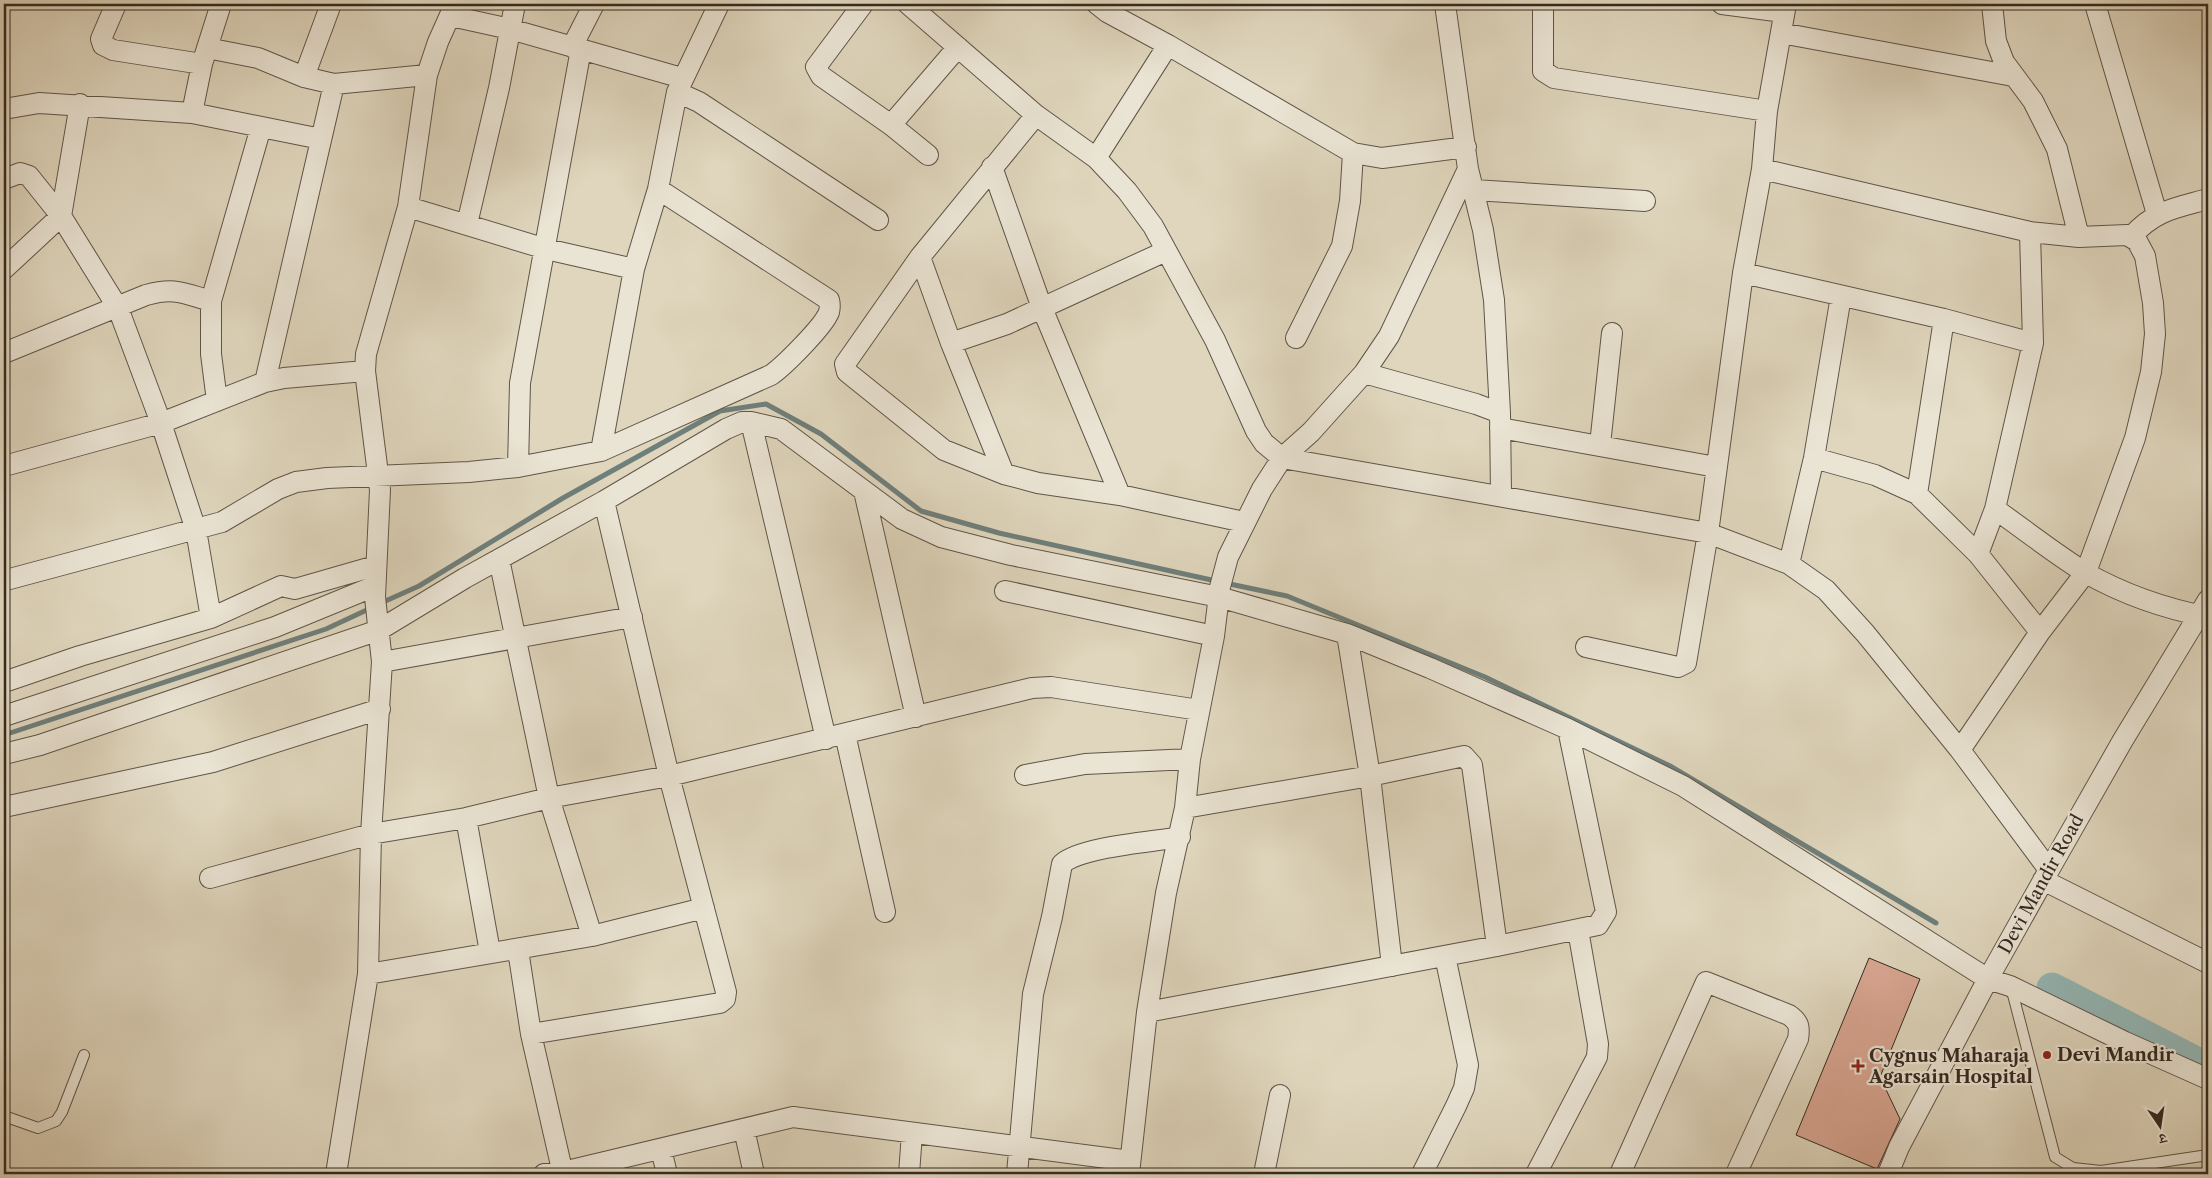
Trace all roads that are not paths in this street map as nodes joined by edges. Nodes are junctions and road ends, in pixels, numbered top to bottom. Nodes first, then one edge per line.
1 (116, 4) edge
2 (221, 4) edge
3 (331, 4) edge
4 (515, 4) edge
5 (594, 4) edge
6 (719, 4) edge
7 (863, 4) edge
8 (908, 4) edge
9 (1097, 4) edge
10 (1445, 4) edge
11 (1543, 4) edge
12 (1722, 4) edge
13 (1992, 4) edge
14 (2095, 4) edge
15 (1785, 8) edge
16 (453, 10) edge
17 (510, 29) junction
18 (1780, 33) junction
19 (1168, 45) junction
20 (958, 47) junction
21 (576, 48) junction
22 (204, 56) junction
23 (427, 75) junction
24 (2013, 76) junction
25 (304, 77) junction
26 (334, 84) junction
27 (680, 85) junction
28 (80, 104) junction
29 (4, 109) edge
30 (1767, 111) junction
31 (192, 113) junction
32 (1036, 115) junction
33 (891, 125) junction
34 (261, 126) junction
35 (321, 139) junction
36 (1466, 147) junction
37 (1353, 153) junction
38 (928, 155) dead end
39 (1096, 158) junction
40 (992, 167) junction
41 (1468, 169) junction
42 (1762, 169) junction
43 (4, 179) edge
44 (658, 189) junction
45 (1474, 190) junction
46 (2208, 199) edge
47 (1644, 200) dead end
48 (408, 206) junction
49 (2157, 214) junction
50 (61, 216) junction
51 (878, 220) dead end
52 (466, 224) junction
53 (2030, 232) junction
54 (2132, 236) junction
55 (2079, 237) junction
56 (546, 249) junction
57 (1166, 251) junction
58 (920, 257) junction
59 (4, 269) edge
60 (634, 269) junction
61 (1743, 274) junction
62 (1841, 296) junction
63 (211, 301) junction
64 (118, 308) junction
65 (1042, 308) junction
66 (1944, 318) junction
67 (1612, 333) dead end
68 (1296, 338) dead end
69 (2033, 342) junction
70 (951, 343) junction
71 (4, 353) edge
72 (365, 371) junction
73 (1364, 372) junction
74 (265, 382) junction
75 (217, 401) junction
76 (1500, 420) junction
77 (751, 422) junction
78 (161, 423) junction
79 (1600, 445) junction
80 (602, 451) junction
81 (1282, 458) junction
82 (1814, 458) junction
83 (4, 466) edge
84 (518, 467) junction
85 (1716, 467) junction
86 (1004, 474) junction
87 (378, 477) junction
88 (864, 491) junction
89 (1917, 494) junction
90 (1120, 496) junction
91 (1501, 496) junction
92 (604, 501) junction
93 (1995, 509) junction
94 (1244, 522) junction
95 (196, 530) junction
96 (1708, 533) junction
97 (1978, 554) junction
98 (499, 559) junction
99 (1789, 564) junction
100 (376, 566) junction
101 (2086, 572) junction
102 (5, 579) edge
103 (375, 591) junction
104 (1005, 591) dead end
105 (1220, 592) junction
106 (2205, 611) edge
107 (632, 617) junction
108 (211, 618) junction
109 (378, 623) junction
110 (2040, 632) junction
111 (1347, 634) junction
112 (1214, 636) junction
113 (516, 640) junction
114 (1586, 647) dead end
115 (382, 662) junction
116 (4, 682) edge
117 (380, 709) junction
118 (1199, 710) junction
119 (4, 716) edge
120 (916, 717) junction
121 (1568, 729) junction
122 (835, 737) junction
123 (1960, 750) junction
124 (4, 754) edge
125 (1190, 759) junction
126 (1025, 775) dead end
127 (669, 776) junction
128 (1370, 776) junction
129 (549, 798) junction
130 (4, 807) edge
131 (1185, 808) junction
132 (466, 818) junction
133 (371, 834) junction
134 (1180, 837) junction
135 (2046, 875) junction
136 (210, 878) dead end
137 (704, 908) junction
138 (885, 912) dead end
139 (1578, 930) junction
140 (592, 936) junction
141 (1497, 946) junction
142 (518, 950) junction
143 (490, 952) junction
144 (1445, 956) junction
145 (2207, 959) edge
146 (1392, 966) junction
147 (368, 974) junction
148 (1988, 979) junction
149 (2010, 986) junction
150 (1147, 1012) junction
151 (531, 1034) junction
152 (84, 1055) dead end
153 (2208, 1079) edge
154 (1280, 1095) dead end
155 (4, 1116) edge
156 (744, 1129) junction
157 (912, 1133) junction
158 (1020, 1147) junction
159 (661, 1149) junction
160 (2208, 1156) edge
161 (1130, 1168) edge
162 (557, 1173) edge
163 (336, 1174) edge
164 (667, 1174) edge
165 (754, 1174) edge
166 (909, 1174) edge
167 (1017, 1174) edge
168 (1264, 1174) edge
169 (1422, 1174) edge
170 (1536, 1174) edge
171 (1620, 1174) edge
172 (1736, 1174) edge
173 (1888, 1174) edge

1 - 22 street
2 - 22 street
3 - 25 street
4 - 17 street
5 - 21 street
6 - 27 street
7 - 33 street
8 - 20 street
9 - 19 street
10 - 36 street
11 - 30 street
12 - 15 street
13 - 24 street
14 - 49 street
15 - 18 street
16 - 17 street
16 - 23 street
17 - 21 street
17 - 52 street
18 - 24 street
18 - 30 street
19 - 37 street
19 - 39 street
20 - 32 street
20 - 33 street
21 - 27 street
21 - 56 street
22 - 25 street
22 - 31 street
23 - 26 street
23 - 48 street
24 - 55 street
25 - 26 street
26 - 35 street
27 - 44 street
27 - 51 street
28 - 29 street
28 - 31 street
28 - 50 street
30 - 42 street
31 - 34 street
32 - 39 street
32 - 40 street
33 - 38 street
34 - 35 street
34 - 63 street
35 - 74 street
36 - 37 street
36 - 41 street
37 - 68 street
39 - 57 street
40 - 58 street
40 - 65 street
41 - 45 street
41 - 73 street
42 - 53 street
42 - 61 street
43 - 50 street
44 - 60 street
44 - 80 street
45 - 47 street
45 - 76 street
46 - 49 street
48 - 52 street
48 - 72 street
49 - 54 street
50 - 59 street
50 - 64 street
52 - 56 street
53 - 55 street
53 - 69 street
54 - 55 street
54 - 101 street
56 - 60 street
56 - 84 street
57 - 65 street
57 - 81 street
58 - 70 street
58 - 86 street
60 - 80 street
61 - 62 street
61 - 85 street
62 - 66 street
62 - 82 street
63 - 64 street
63 - 75 street
64 - 71 street
64 - 78 street
65 - 70 street
65 - 90 street
66 - 69 street
66 - 89 street
67 - 79 street
69 - 93 street
70 - 86 street
72 - 74 street
72 - 87 street
73 - 76 street
73 - 81 street
74 - 75 street
75 - 78 street
76 - 79 street
76 - 91 street
77 - 88 street
77 - 92 street
77 - 122 street
78 - 83 street
78 - 95 street
79 - 85 street
80 - 84 street
81 - 91 street
81 - 94 street
82 - 89 street
82 - 99 street
84 - 87 street
85 - 96 street
86 - 90 street
87 - 95 street
87 - 100 street
88 - 105 street
88 - 120 street
89 - 97 street
90 - 94 street
91 - 96 street
92 - 98 street
92 - 107 street
93 - 97 street
93 - 101 street
94 - 105 street
95 - 102 street
95 - 108 street
96 - 99 street
96 - 114 street
97 - 110 street
98 - 109 street
98 - 113 street
99 - 123 street
100 - 103 street
100 - 108 street
101 - 106 street
101 - 110 street
103 - 109 street
103 - 119 street
104 - 112 street
105 - 111 street
105 - 112 street
106 - 135 street, Devi Mandir Road
107 - 113 street
107 - 127 street
108 - 116 street
109 - 115 street
109 - 124 street
110 - 123 street
111 - 121 street
111 - 128 street
112 - 118 street
113 - 115 street
113 - 129 street
115 - 117 street
117 - 130 street
117 - 133 street
118 - 120 street
118 - 125 street
120 - 122 street
121 - 139 street
121 - 148 street
122 - 127 street
122 - 138 street
123 - 135 street
125 - 126 street
125 - 131 street
127 - 129 street
127 - 137 street
128 - 131 street
128 - 141 street
128 - 146 street
129 - 132 street
129 - 140 street
131 - 134 street
132 - 133 street
132 - 143 street
133 - 136 street
133 - 147 street
134 - 150 street
134 - 158 street
135 - 145 street
135 - 148 street, Devi Mandir Road
137 - 140 street
137 - 151 street
139 - 141 street
139 - 170 street
140 - 142 street
141 - 144 street
142 - 143 street
142 - 151 street
143 - 147 street
144 - 146 street
144 - 169 street
146 - 150 street
147 - 163 street
148 - 149 street
148 - 173 street, Devi Mandir Road
149 - 153 street
149 - 160 lane
150 - 161 street
151 - 162 street
152 - 155 lane
154 - 168 street
156 - 157 street
156 - 159 street
156 - 165 street
157 - 158 street
157 - 166 street
158 - 161 street
158 - 167 street
159 - 162 street
159 - 164 street
171 - 172 street

